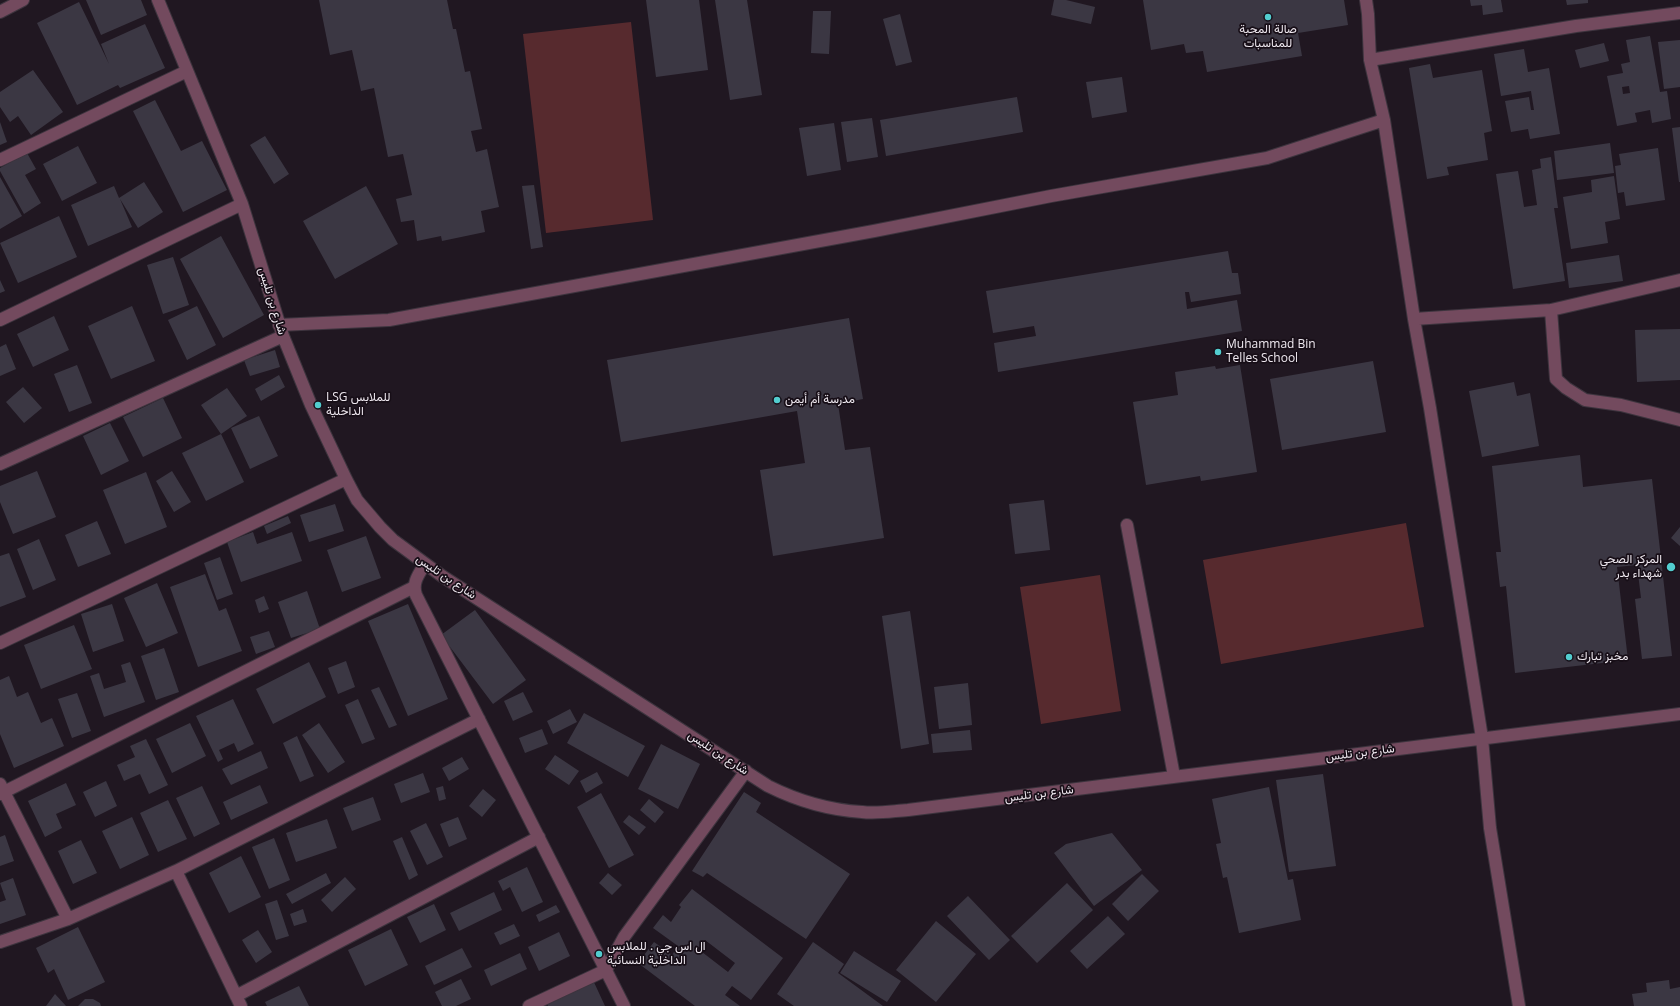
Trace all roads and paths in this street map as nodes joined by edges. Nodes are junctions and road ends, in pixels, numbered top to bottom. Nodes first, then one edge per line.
1 (24, 0) edge
2 (158, 0) edge
3 (1366, 0) edge
4 (0, 12) edge
5 (1680, 13) edge
6 (1370, 60) junction
7 (187, 71) junction
8 (1384, 120) junction
9 (0, 160) edge
10 (242, 204) junction
11 (1680, 280) edge
12 (1552, 310) junction
13 (0, 320) edge
14 (1414, 320) junction
15 (281, 330) junction
16 (1680, 420) edge
17 (0, 464) edge
18 (346, 479) junction
19 (1127, 525) dead end
20 (425, 564) junction
21 (414, 587) junction
22 (0, 643) edge
23 (1680, 714) edge
24 (479, 719) junction
25 (1482, 738) junction
26 (746, 771) junction
27 (1174, 776) junction
28 (1, 790) edge
29 (539, 838) junction
30 (176, 871) junction
31 (68, 919) junction
32 (0, 942) edge
33 (606, 970) junction
34 (239, 1001) edge
35 (529, 1006) edge
36 (624, 1006) edge
37 (1519, 1006) edge

1 - 4 street
2 - 7 street, شارع بن تليس
3 - 6 street
5 - 6 street
6 - 8 street
7 - 9 street
7 - 10 street, شارع بن تليس
8 - 14 street
8 - 15 street
10 - 13 street
10 - 15 street, شارع بن تليس
11 - 12 street
12 - 14 street
12 - 16 street
14 - 25 street
15 - 17 street
15 - 18 street, شارع بن تليس
18 - 20 street, شارع بن تليس
18 - 22 street
19 - 27 street
20 - 21 street
20 - 26 street, شارع بن تليس
21 - 24 street
21 - 28 street
23 - 25 street, شارع بن تليس
24 - 29 street
24 - 30 street
25 - 27 street, شارع بن تليس
25 - 37 street
26 - 27 street, شارع بن تليس
26 - 33 street
28 - 31 street
29 - 33 street
29 - 34 street
30 - 31 street
30 - 34 street
31 - 32 street
33 - 35 street
33 - 36 street

